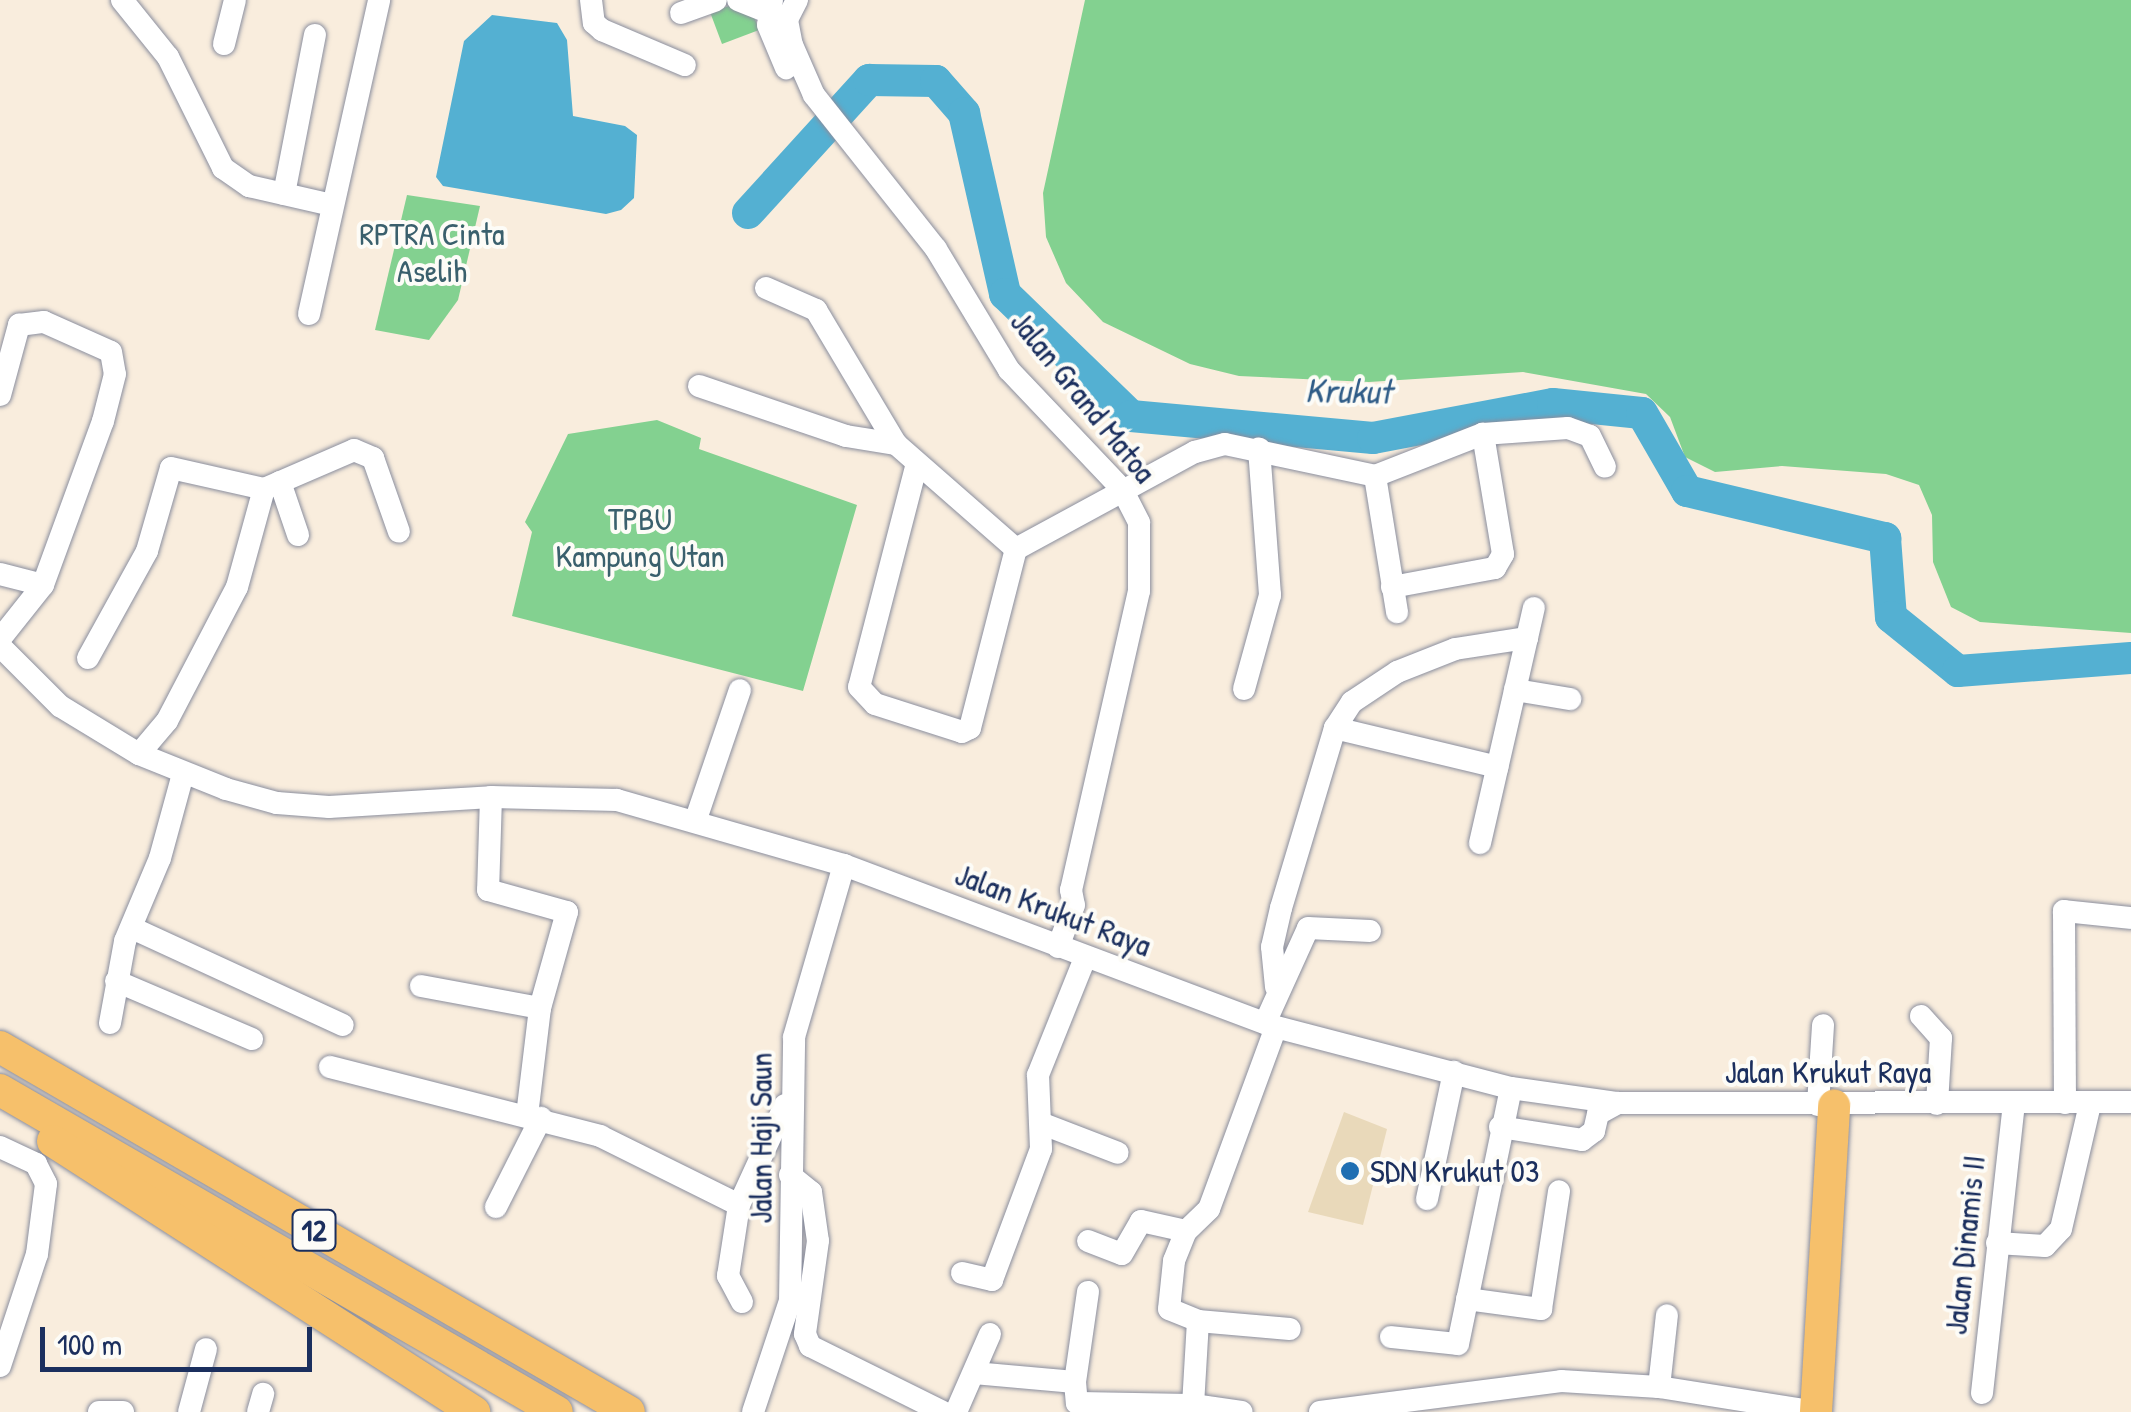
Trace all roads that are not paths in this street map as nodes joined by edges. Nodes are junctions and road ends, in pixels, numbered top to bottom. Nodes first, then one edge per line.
1 (122, 0) edge
2 (235, 0) edge
3 (379, 0) edge
4 (591, 0) edge
5 (716, 0) edge
6 (738, 0) edge
7 (797, 0) edge
8 (771, 6) edge
9 (682, 13) dead end
10 (315, 35) dead end
11 (224, 44) dead end
12 (686, 65) dead end
13 (814, 96) junction
14 (284, 194) junction
15 (332, 205) junction
16 (766, 288) dead end
17 (310, 314) dead end
18 (699, 386) dead end
19 (0, 395) edge
20 (1483, 434) junction
21 (896, 444) junction
22 (1259, 448) junction
23 (916, 467) junction
24 (1605, 467) dead end
25 (1376, 476) junction
26 (272, 485) junction
27 (1122, 489) junction
28 (399, 532) dead end
29 (298, 535) dead end
30 (1016, 550) junction
31 (0, 574) edge
32 (42, 585) junction
33 (1392, 587) junction
34 (1534, 608) dead end
35 (1397, 612) dead end
36 (1527, 638) junction
37 (0, 642) edge
38 (88, 658) dead end
39 (1244, 688) dead end
40 (740, 690) dead end
41 (1515, 690) junction
42 (1570, 699) dead end
43 (1336, 728) junction
44 (139, 754) junction
45 (1497, 768) junction
46 (183, 774) junction
47 (491, 797) junction
48 (696, 819) junction
49 (1480, 843) dead end
50 (844, 866) junction
51 (2131, 918) edge
52 (132, 928) junction
53 (1370, 931) dead end
54 (1051, 944) junction
55 (1085, 958) junction
56 (116, 981) junction
57 (422, 986) dead end
58 (1276, 988) junction
59 (540, 1008) junction
60 (1921, 1016) dead end
61 (110, 1022) dead end
62 (344, 1024) dead end
63 (1270, 1025) junction
64 (1823, 1026) dead end
65 (252, 1039) dead end
66 (0, 1047) edge
67 (330, 1067) dead end
68 (1454, 1072) junction
69 (1511, 1088) junction
70 (0, 1090) edge
71 (2065, 1095) junction
72 (789, 1098) junction
73 (0, 1099) edge
74 (1832, 1102) junction
75 (2131, 1102) edge
76 (1618, 1103) junction
77 (1937, 1104) junction
78 (2014, 1104) junction
79 (2090, 1104) junction
80 (534, 1117) junction
81 (1043, 1124) junction
82 (1500, 1127) junction
83 (0, 1146) edge
84 (1118, 1152) dead end
85 (790, 1175) junction
86 (1559, 1191) dead end
87 (1427, 1199) dead end
88 (740, 1205) junction
89 (496, 1207) dead end
90 (1186, 1231) junction
91 (1088, 1241) dead end
92 (1997, 1243) junction
93 (962, 1273) dead end
94 (1088, 1292) dead end
95 (1467, 1299) junction
96 (742, 1302) dead end
97 (1667, 1315) dead end
98 (1198, 1320) junction
99 (6, 1324) edge
100 (1290, 1329) dead end
101 (990, 1334) dead end
102 (1391, 1337) dead end
103 (206, 1349) dead end
104 (0, 1366) edge
105 (974, 1373) junction
106 (1075, 1382) junction
107 (1659, 1387) junction
108 (1982, 1392) dead end
109 (1194, 1405) junction
110 (1807, 1411) edge
111 (99, 1412) edge
112 (123, 1412) edge
113 (188, 1412) edge
114 (474, 1412) edge
115 (557, 1412) edge
116 (629, 1412) edge
117 (754, 1412) edge
118 (943, 1412) edge
119 (956, 1412) edge
120 (1242, 1412) edge
121 (1320, 1412) edge
122 (1837, 1412) edge

1 - 14 street
2 - 11 street
3 - 15 street
4 - 12 street
5 - 9 street
6 - 8 street
7 - 13 street, Jalan Grand Matoa
8 - 13 street
10 - 14 street
13 - 27 street, Jalan Grand Matoa
14 - 15 street
15 - 17 street
16 - 21 street
18 - 21 street
19 - 32 street
20 - 24 street
20 - 25 street
20 - 33 street
21 - 23 street
22 - 25 street
22 - 27 street
22 - 39 street
23 - 30 street
23 - 30 street
25 - 33 street
26 - 28 street
26 - 29 street
26 - 38 street
26 - 44 street
27 - 30 street
27 - 54 street, Jalan Grand Matoa
31 - 32 street
32 - 37 street
33 - 35 street
34 - 36 street
36 - 41 street
36 - 43 street
37 - 44 street, Jalan Krukut Raya
40 - 48 street
41 - 42 street
41 - 45 street
43 - 45 street
43 - 58 street
44 - 46 street, Jalan Krukut Raya
45 - 49 street
46 - 47 street, Jalan Krukut Raya
46 - 52 street
47 - 48 street, Jalan Krukut Raya
47 - 59 street
48 - 50 street, Jalan Krukut Raya
50 - 54 street, Jalan Krukut Raya
50 - 72 street, Jalan Haji Saun
51 - 71 street
52 - 56 street
52 - 62 street
53 - 58 street
54 - 55 street, Jalan Krukut Raya
55 - 63 street, Jalan Krukut Raya
55 - 81 street
56 - 61 street
56 - 65 street
57 - 59 street
58 - 63 street
59 - 80 street
60 - 77 street
63 - 68 street, Jalan Krukut Raya
63 - 90 street
64 - 74 street
66 - 116 highway, 12
67 - 80 street
68 - 69 street, Jalan Krukut Raya
68 - 87 street
69 - 76 street, Jalan Krukut Raya
69 - 82 street
70 - 115 highway, 12
71 - 78 street, Jalan Krukut Raya
71 - 79 street, Jalan Krukut Raya
72 - 85 street, Jalan Haji Saun
72 - 88 street
73 - 114 highway
74 - 76 street, Jalan Krukut Raya
74 - 77 street, Jalan Krukut Raya
74 - 110 highway
74 - 122 highway
75 - 79 street, Jalan Krukut Raya
76 - 82 street
77 - 78 street, Jalan Krukut Raya
78 - 92 street, Jalan Dinamis II
79 - 92 street
80 - 88 street
80 - 89 street
81 - 84 street
81 - 93 street
82 - 95 street
83 - 99 street
85 - 117 street, Jalan Haji Saun
85 - 118 street
86 - 95 street
88 - 96 street
90 - 91 street
90 - 98 street
92 - 108 street, Jalan Dinamis II
94 - 106 street
95 - 102 street
97 - 107 street
98 - 100 street
98 - 109 street
99 - 104 street
101 - 105 street
103 - 113 street
105 - 106 street
105 - 119 street
106 - 109 street
107 - 110 street
107 - 121 street
109 - 120 street
111 - 112 street

